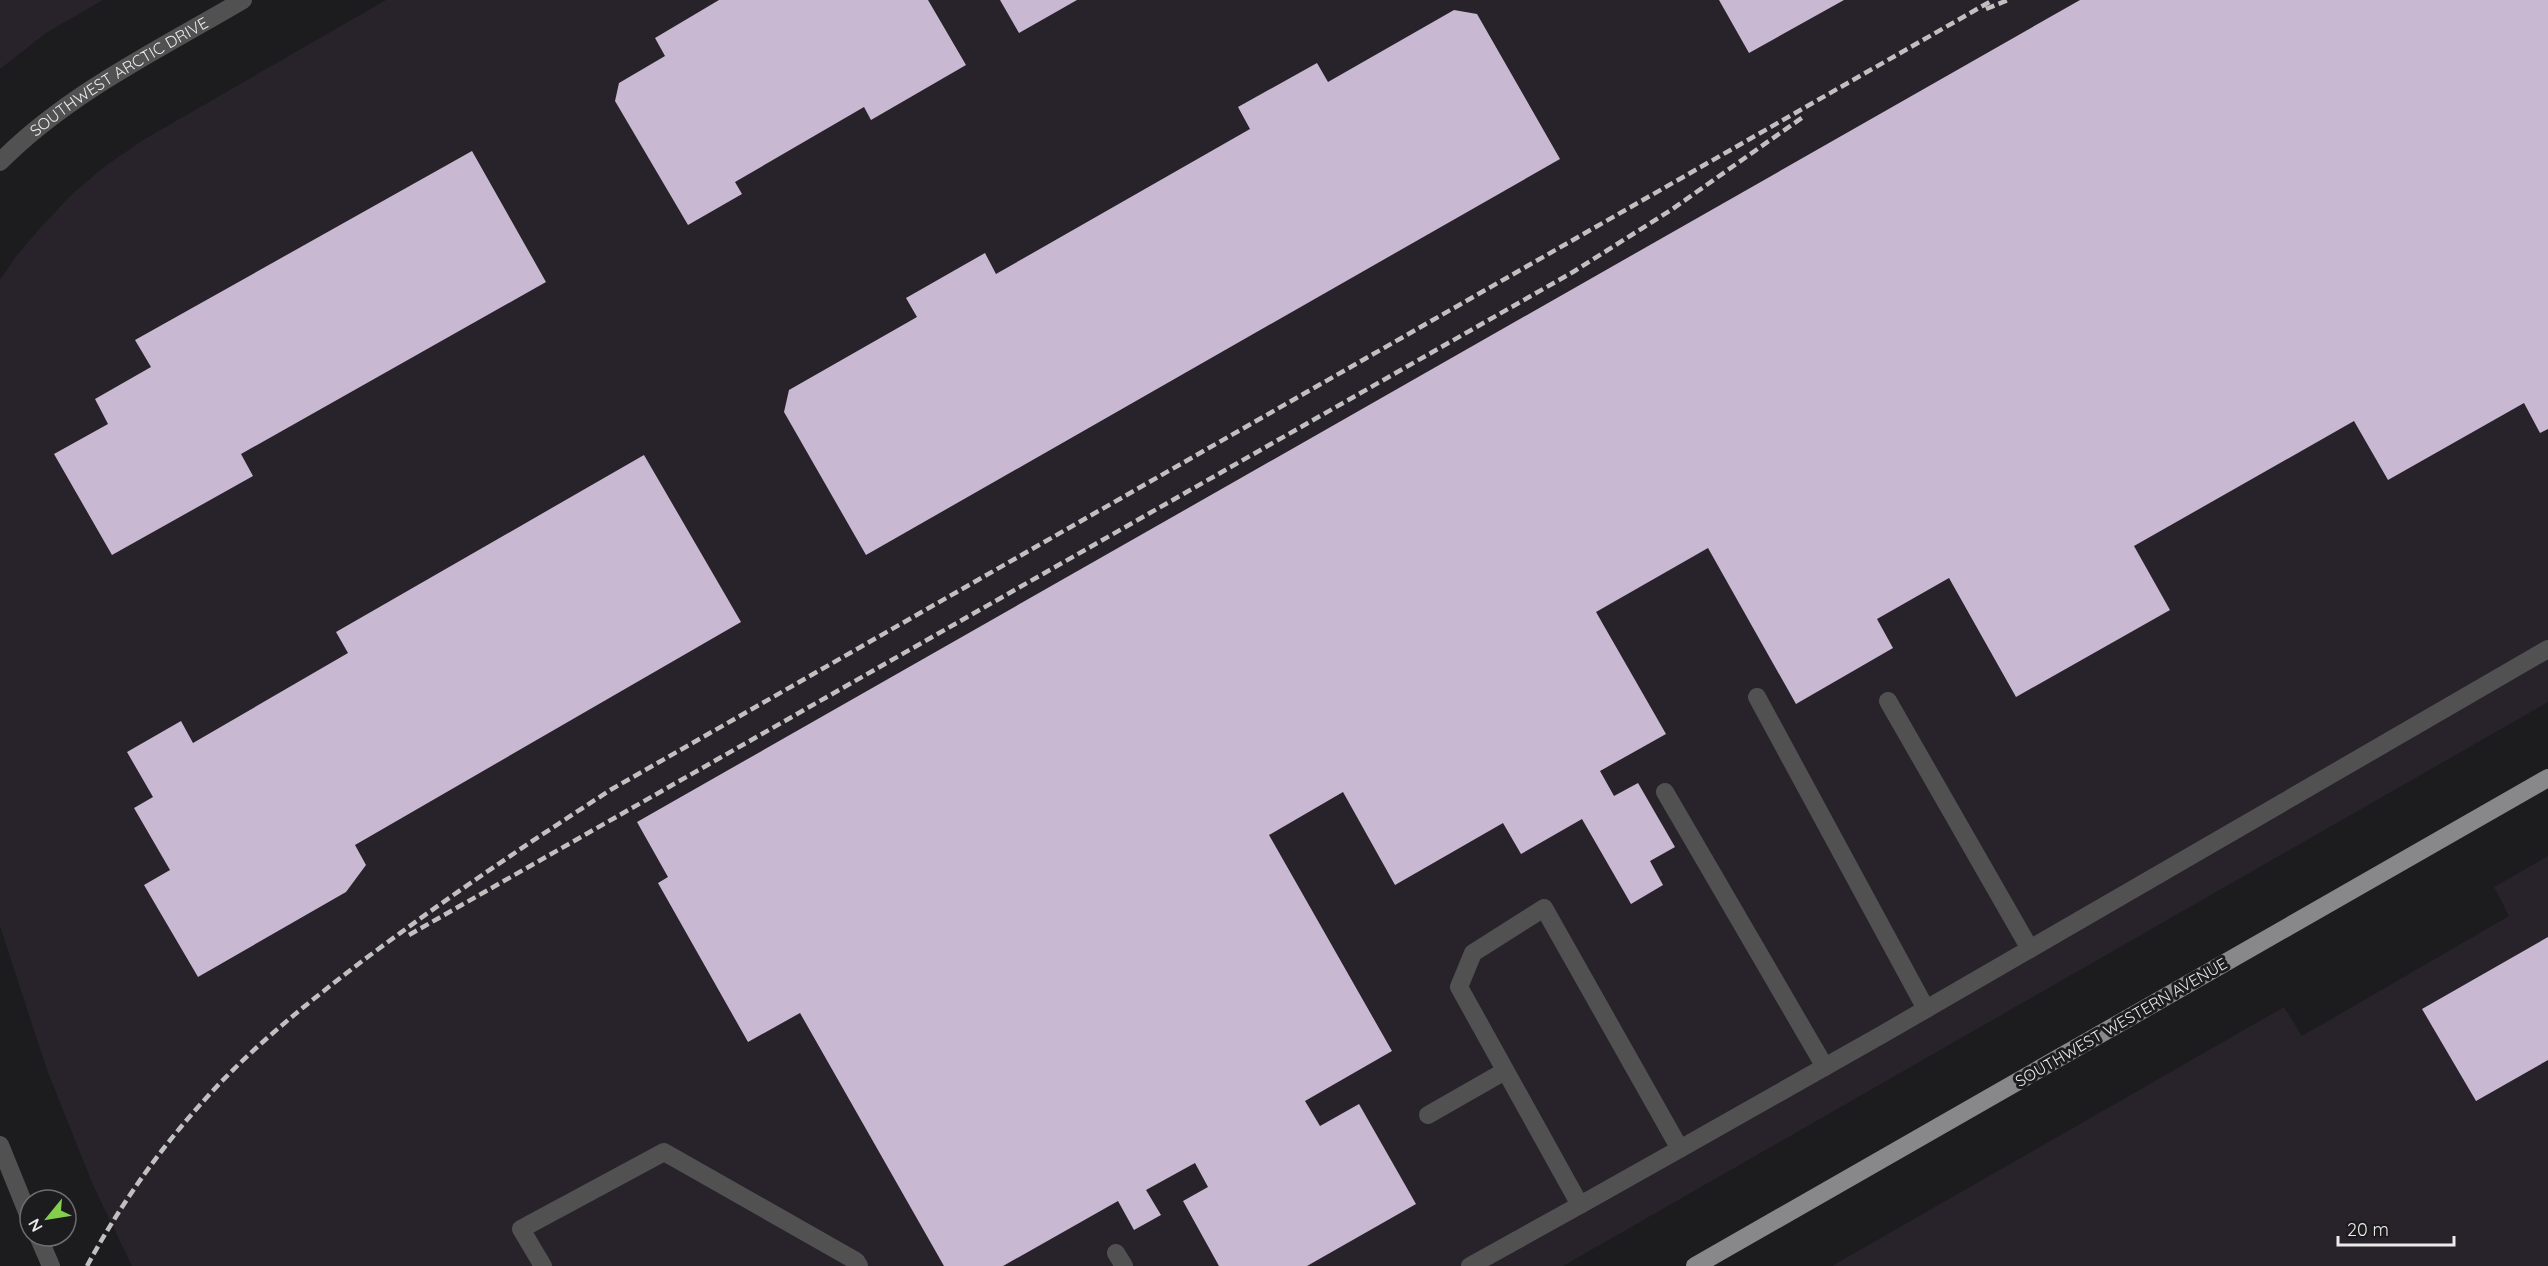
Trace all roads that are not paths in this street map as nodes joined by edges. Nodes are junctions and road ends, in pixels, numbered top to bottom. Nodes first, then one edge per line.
1 (243, 0) edge
2 (0, 162) edge
3 (2548, 649) edge
4 (1757, 697) dead end
5 (1888, 701) dead end
6 (2548, 778) edge
7 (1665, 792) dead end
8 (2030, 949) junction
9 (1926, 1009) junction
10 (1825, 1067) junction
11 (1505, 1071) junction
12 (1428, 1115) dead end
13 (0, 1145) edge
14 (1680, 1149) junction
15 (18, 1189) edge
16 (1580, 1205) junction
17 (43, 1248) edge
18 (51, 1266) edge
19 (543, 1266) edge
20 (859, 1266) edge
21 (1470, 1266) edge
22 (1695, 1266) edge

1 - 2 street, SOUTHWEST ARCTIC DRIVE
3 - 8 street
4 - 9 street
5 - 8 street
6 - 22 main road, SOUTHWEST WESTERN AVENUE
7 - 10 street
8 - 9 street
9 - 10 street
10 - 14 street
11 - 12 street
11 - 14 street
11 - 16 street
13 - 15 street
14 - 16 street
16 - 21 street
17 - 18 street
19 - 20 street

